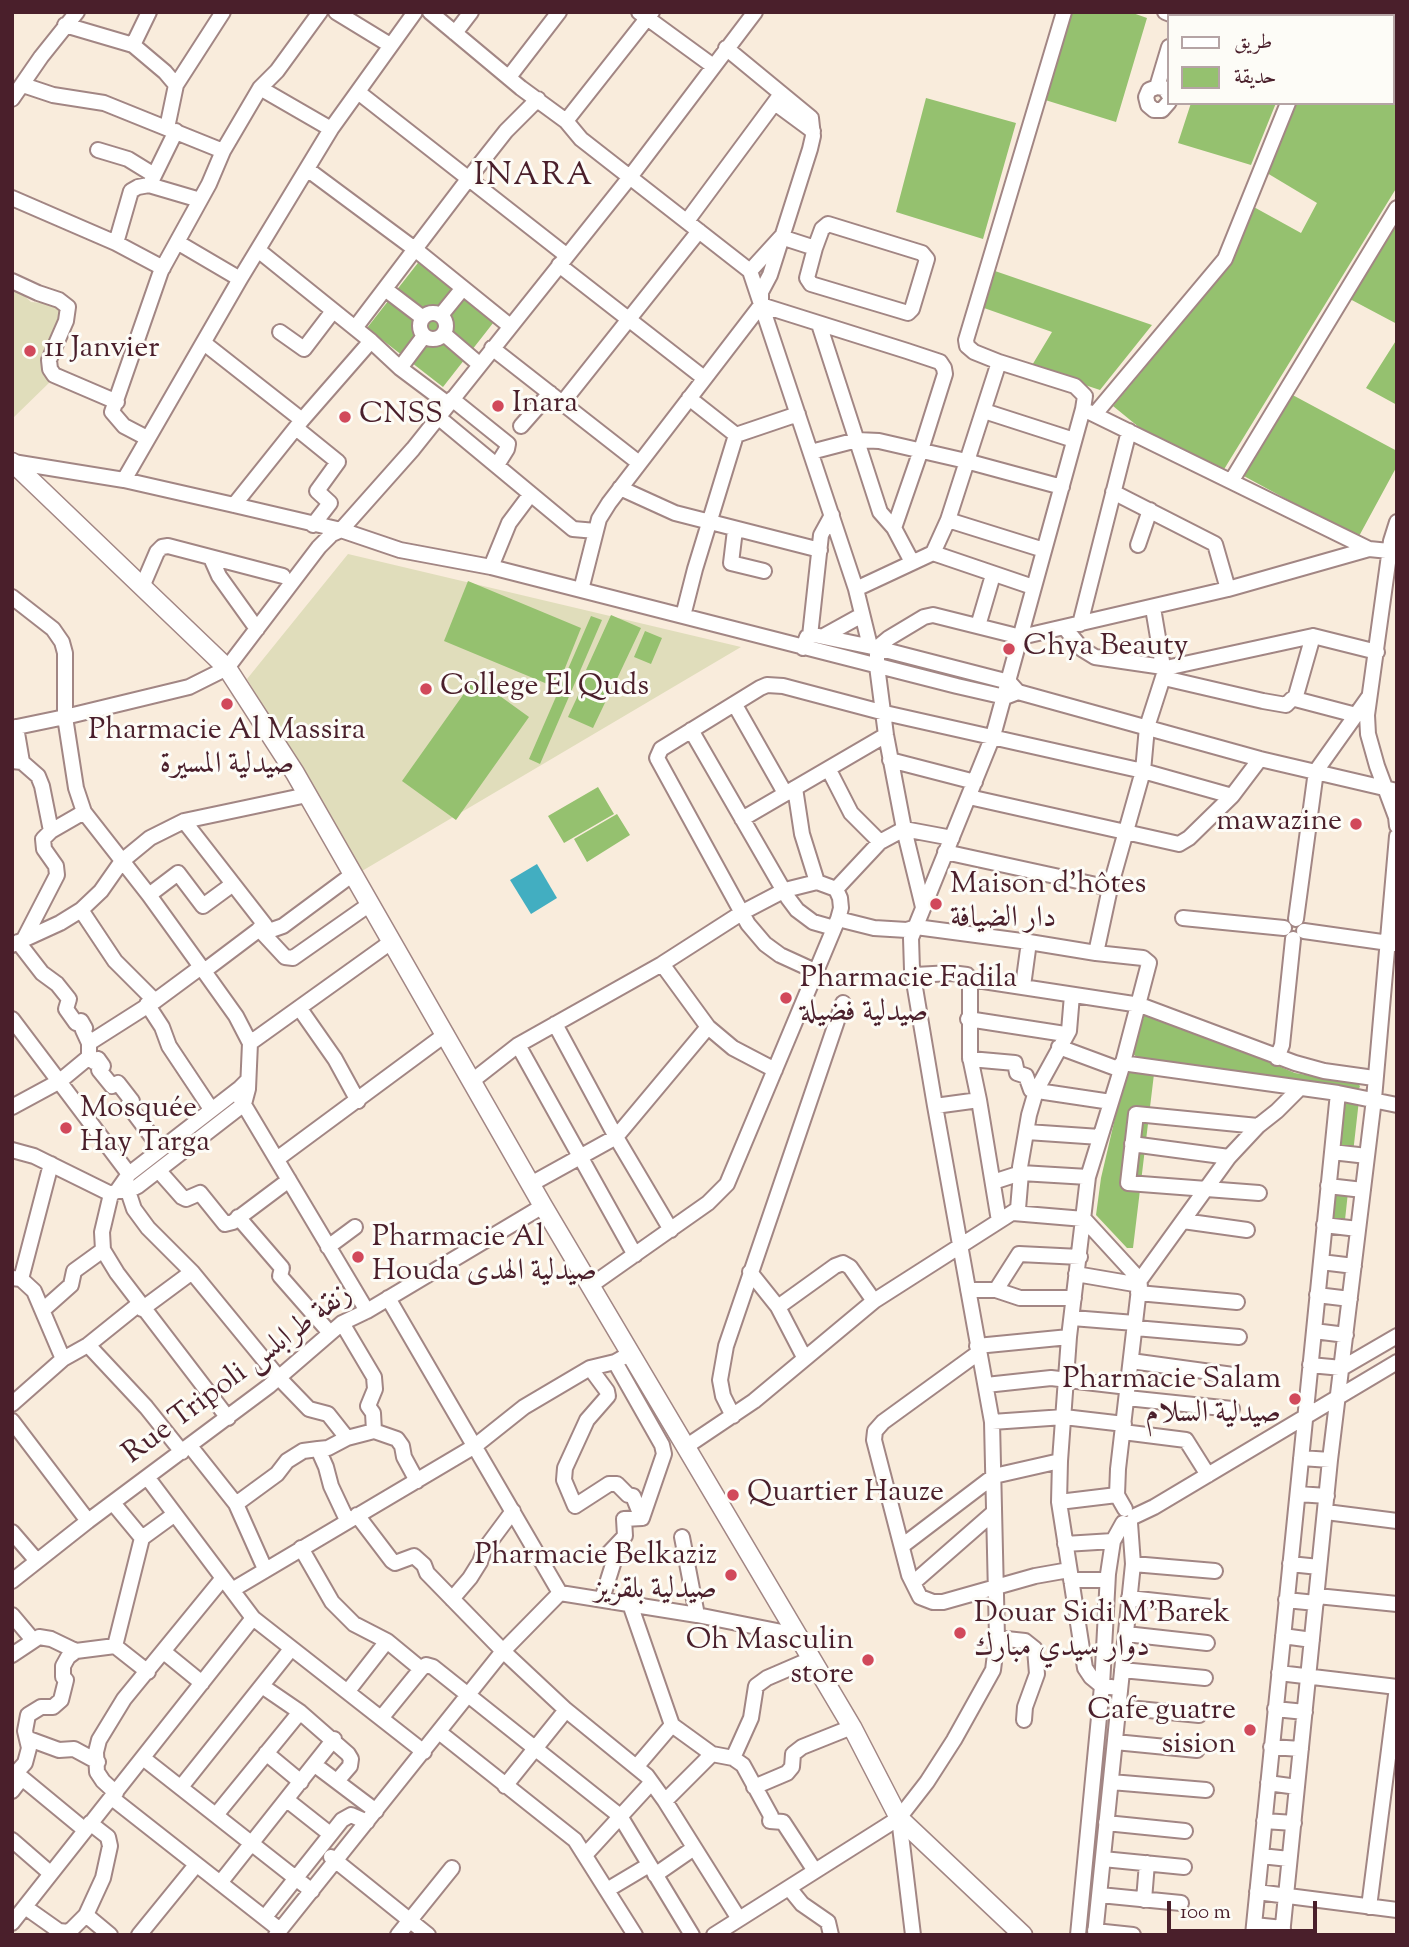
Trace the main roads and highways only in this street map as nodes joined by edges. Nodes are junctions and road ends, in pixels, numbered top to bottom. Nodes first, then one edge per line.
1 (12, 462) edge
2 (1023, 1935) edge

1 - 2 main road

